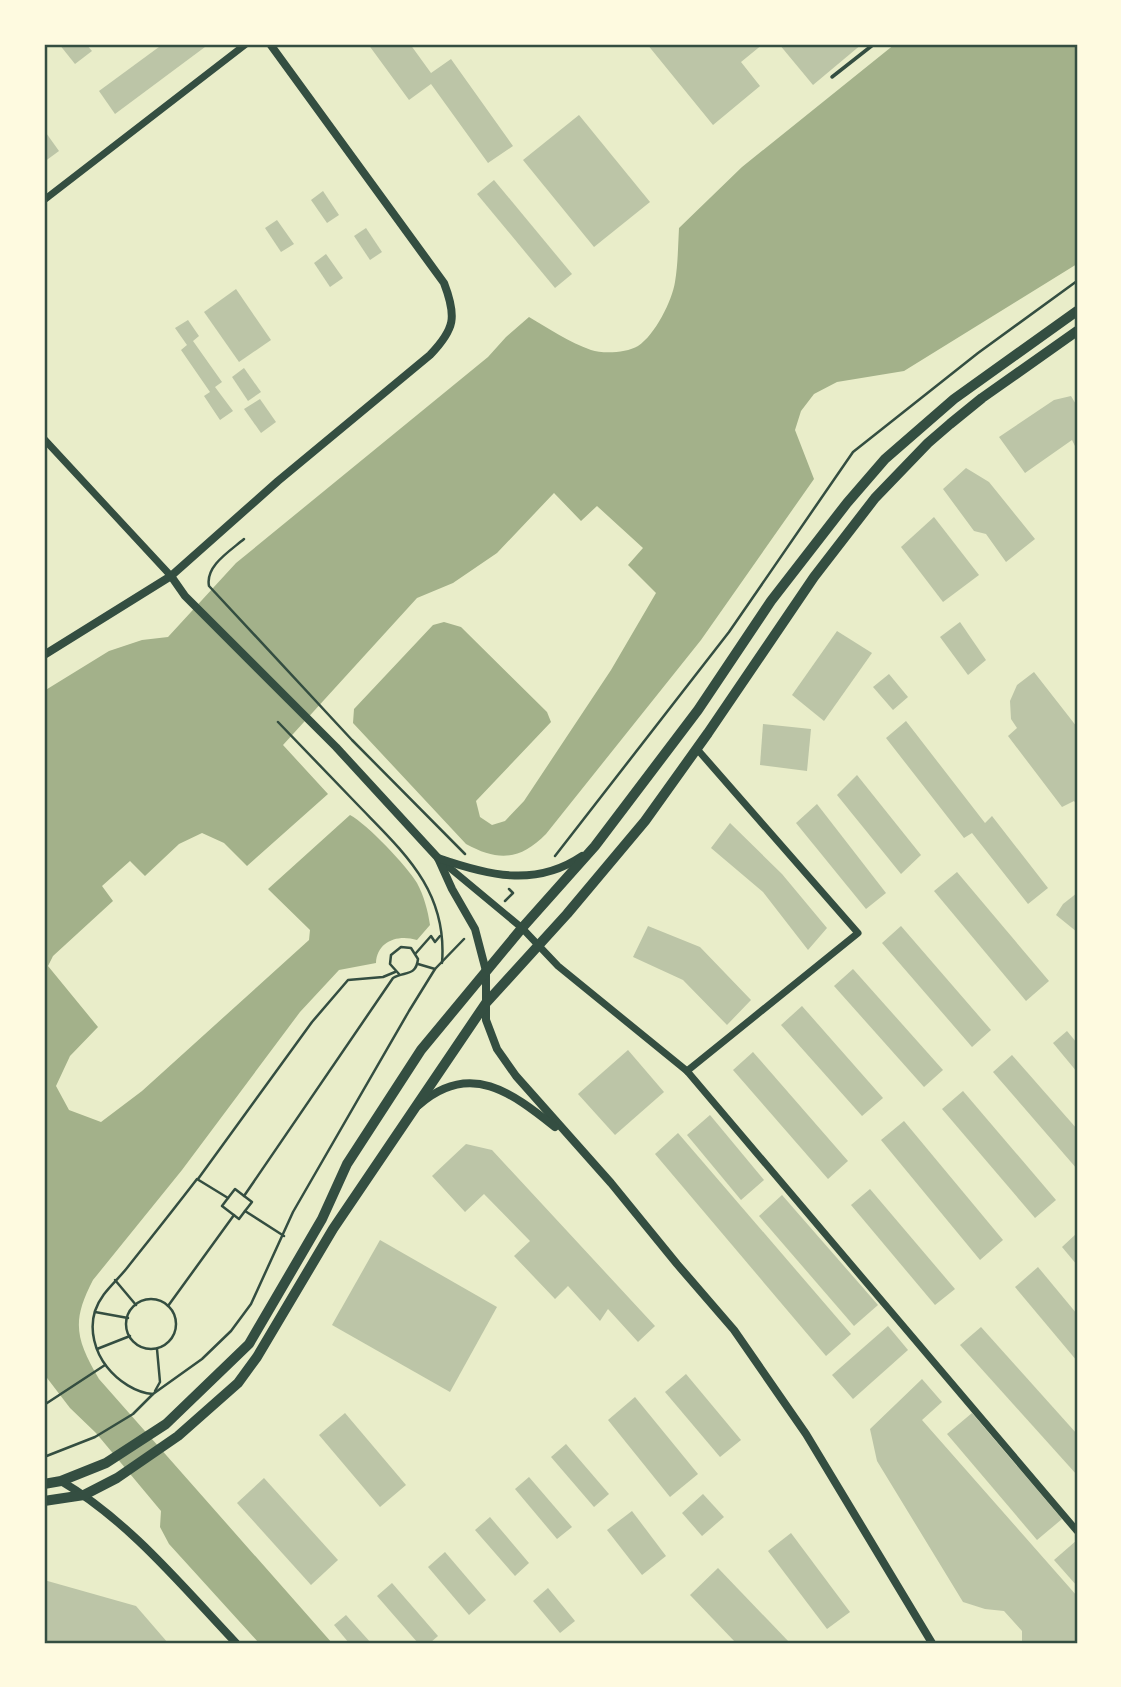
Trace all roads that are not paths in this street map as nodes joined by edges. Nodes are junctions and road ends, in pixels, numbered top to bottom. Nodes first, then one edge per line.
1 (246, 44) edge
2 (270, 44) edge
3 (874, 44) edge
4 (832, 77) dead end
5 (44, 200) edge
6 (1077, 311) edge
7 (1077, 331) edge
8 (44, 439) edge
9 (171, 576) junction
10 (44, 655) edge
11 (697, 749) junction
12 (595, 846) junction
13 (438, 858) junction
14 (522, 928) junction
15 (538, 947) junction
16 (486, 971) junction
17 (486, 1003) junction
18 (687, 1071) junction
19 (399, 1129) junction
20 (573, 1141) junction
21 (61, 1481) junction
22 (44, 1484) edge
23 (84, 1495) junction
24 (44, 1501) edge
25 (1077, 1531) edge
26 (236, 1643) edge
27 (932, 1643) edge

1 - 5 street
2 - 9 street
3 - 4 lane
6 - 12 main road
7 - 11 main road
8 - 9 street
9 - 10 street
9 - 13 street
11 - 15 main road
11 - 18 street
12 - 13 street
12 - 14 main road
13 - 14 street
13 - 16 street
14 - 15 street
14 - 16 main road
15 - 17 main road
15 - 18 street
16 - 17 street
16 - 21 main road
17 - 19 main road
17 - 20 street
18 - 25 street
19 - 20 street
19 - 23 main road
20 - 27 street
21 - 22 main road
21 - 23 street
23 - 24 main road
23 - 26 street

